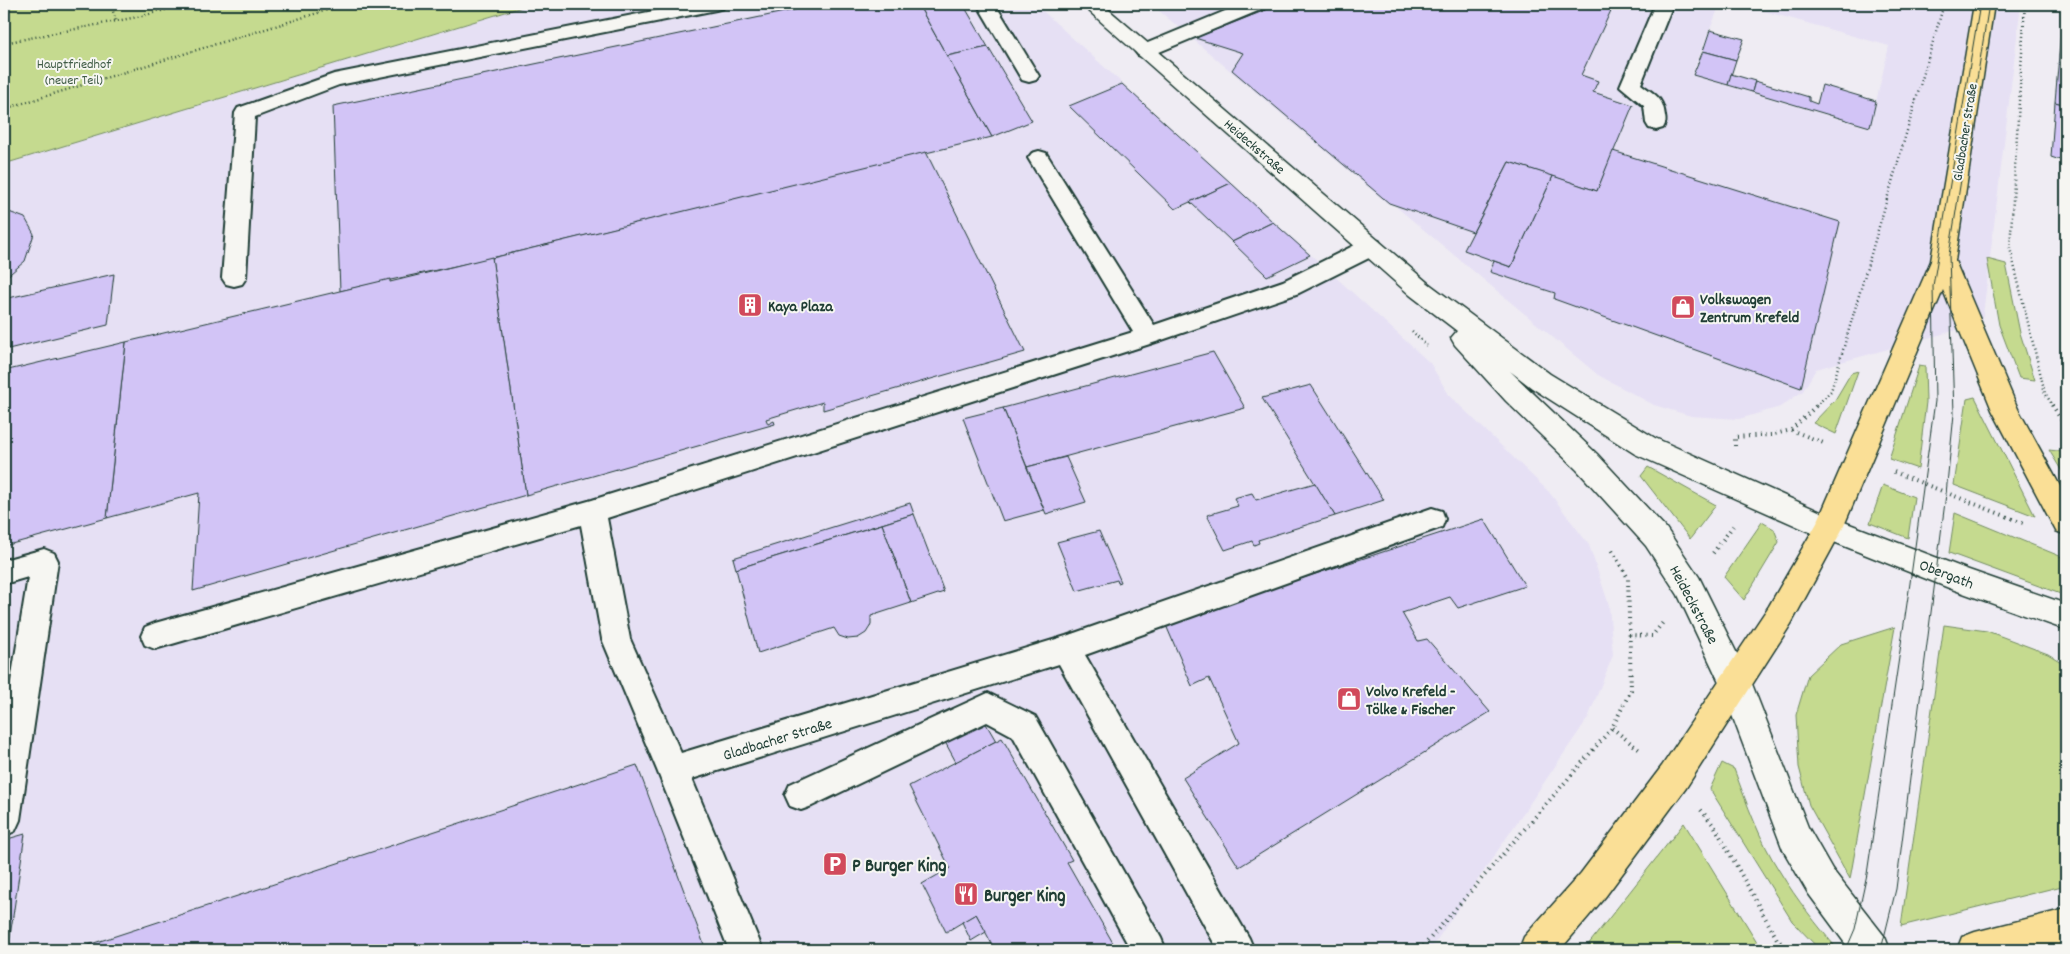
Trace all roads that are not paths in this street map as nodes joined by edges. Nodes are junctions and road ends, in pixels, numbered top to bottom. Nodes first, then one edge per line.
1 (716, 4) edge
2 (986, 4) edge
3 (1091, 4) edge
4 (1258, 4) edge
5 (1664, 4) edge
6 (1984, 4) edge
7 (1145, 51) junction
8 (1029, 76) dead end
9 (1656, 123) dead end
10 (1039, 158) dead end
11 (1371, 247) junction
12 (1943, 260) junction
13 (234, 278) dead end
14 (1419, 289) junction
15 (1148, 336) junction
16 (592, 511) junction
17 (1432, 519) dead end
18 (2066, 523) edge
19 (1829, 528) junction
20 (4, 572) edge
21 (2066, 617) edge
22 (155, 636) dead end
23 (1066, 648) junction
24 (1736, 684) junction
25 (673, 770) junction
26 (801, 795) dead end
27 (4, 820) edge
28 (2066, 926) edge
29 (746, 950) edge
30 (1149, 950) edge
31 (1237, 950) edge
32 (1538, 950) edge
33 (1872, 950) edge
34 (1975, 950) edge

1 - 13 lane
2 - 8 lane
3 - 7 street, Heideckstraße
4 - 7 lane
5 - 9 lane
6 - 12 main road, Gladbacher Straße
7 - 11 street, Heideckstraße
10 - 15 lane
11 - 14 street, Heideckstraße
11 - 15 lane
12 - 18 main road
12 - 19 main road, Gladbacher Straße
14 - 19 street, Heideckstraße
14 - 24 street, Heideckstraße
15 - 16 lane
16 - 22 lane
16 - 25 lane
17 - 23 lane, Gladbacher Straße
19 - 21 street, Obergath
19 - 24 main road, Gladbacher Straße
20 - 27 lane
23 - 25 lane, Gladbacher Straße
23 - 31 lane
24 - 32 main road, Gladbacher Straße
24 - 33 street, Heideckstraße
25 - 29 lane
26 - 30 lane
28 - 34 main road

